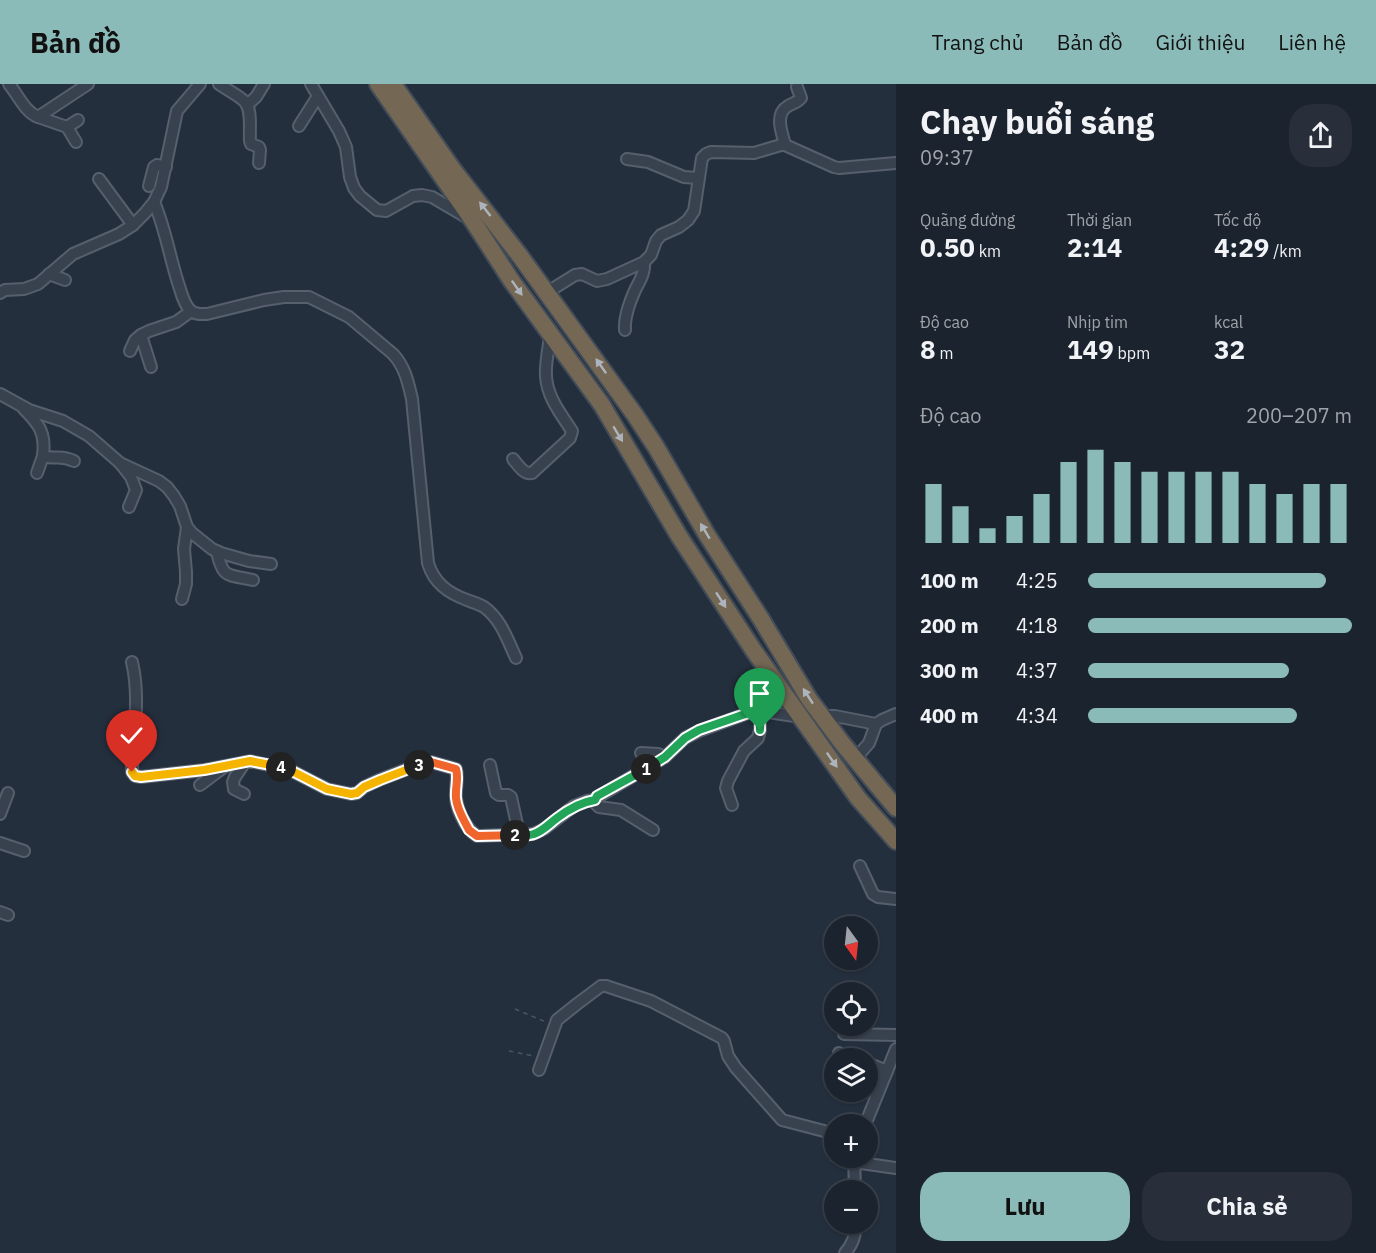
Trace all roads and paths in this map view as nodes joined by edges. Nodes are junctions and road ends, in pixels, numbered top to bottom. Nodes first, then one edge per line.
1 (9, 84) edge
2 (88, 84) edge
3 (200, 84) edge
4 (219, 84) edge
5 (264, 84) edge
6 (311, 84) edge
7 (378, 84) edge
8 (393, 84) edge
9 (797, 87) dead end
10 (318, 96) junction
11 (247, 105) junction
12 (38, 117) junction
13 (78, 120) dead end
14 (299, 126) dead end
15 (67, 127) junction
16 (76, 142) dead end
17 (785, 145) junction
18 (627, 159) dead end
19 (259, 163) dead end
20 (896, 163) edge
21 (166, 167) junction
22 (698, 178) junction
23 (99, 179) dead end
24 (149, 186) dead end
25 (154, 202) junction
26 (473, 221) junction
27 (133, 225) junction
28 (644, 262) junction
29 (49, 274) junction
30 (65, 280) dead end
31 (0, 293) edge
32 (546, 293) junction
33 (190, 312) junction
34 (625, 330) dead end
35 (550, 334) junction
36 (141, 335) junction
37 (130, 351) dead end
38 (151, 367) dead end
39 (0, 394) edge
40 (20, 405) junction
41 (43, 456) junction
42 (513, 459) dead end
43 (74, 461) dead end
44 (120, 463) junction
45 (37, 473) dead end
46 (129, 507) dead end
47 (187, 526) junction
48 (217, 552) junction
49 (271, 564) dead end
50 (253, 580) dead end
51 (182, 599) dead end
52 (516, 658) dead end
53 (132, 662) dead end
54 (760, 711) junction
55 (896, 714) edge
56 (822, 716) dead end
57 (801, 717) dead end
58 (876, 724) junction
59 (641, 753) dead end
60 (665, 757) junction
61 (856, 758) dead end
62 (245, 762) junction
63 (227, 765) junction
64 (490, 765) dead end
65 (200, 785) dead end
66 (8, 793) dead end
67 (244, 794) dead end
68 (595, 800) junction
69 (732, 805) dead end
70 (896, 808) edge
71 (0, 814) edge
72 (653, 830) dead end
73 (528, 835) junction
74 (896, 841) edge
75 (0, 843) edge
76 (24, 851) dead end
77 (860, 866) dead end
78 (896, 899) edge
79 (515, 1009) dead end
80 (555, 1026) junction
81 (878, 1035) edge
82 (896, 1035) edge
83 (896, 1049) edge
84 (509, 1051) dead end
85 (543, 1058) junction
86 (878, 1068) edge
87 (539, 1070) dead end
88 (887, 1071) junction
89 (869, 1114) edge
90 (824, 1131) edge
91 (878, 1165) edge
92 (896, 1168) edge
93 (855, 1234) edge
94 (845, 1253) edge

1 - 12 street
2 - 12 street
3 - 21 street
4 - 11 street
5 - 11 street
6 - 10 street
7 - 26 highway
32 -> 8 highway
9 - 17 street
10 - 14 street
10 - 26 street
11 - 19 street
12 - 15 street
13 - 15 street
15 - 16 street
17 - 20 street
17 - 22 street
18 - 22 street
21 - 24 street
21 - 25 street
22 - 28 street
23 - 27 street
25 - 27 street
25 - 33 street
26 -> 35 highway
27 - 29 street
28 - 32 street
28 - 34 street
29 - 30 street
29 - 31 street
70 -> 32 highway
33 - 36 street
33 - 52 street
35 - 42 street
35 -> 74 highway
36 - 37 street
36 - 38 street
39 - 40 street
40 - 41 street
40 - 44 street
41 - 43 street
41 - 45 street
44 - 46 street
44 - 47 street
47 - 48 street
47 - 51 street
48 - 49 street
48 - 50 street
53 - 63 street
54 - 57 street
54 - 60 street
54 - 69 street
55 - 58 street
56 - 58 street
58 - 61 street
59 - 60 street
60 - 68 street
62 - 63 street
62 - 67 street
62 - 73 street
63 - 65 street
64 - 73 street
66 - 71 street
68 - 72 street
68 - 73 street
75 - 76 street
77 - 78 street
79 - 80 path
80 - 85 street
80 - 90 street
81 - 82 street
83 - 88 street
84 - 85 path
85 - 87 street
86 - 88 street
88 - 89 street
91 - 92 street
93 - 94 street

